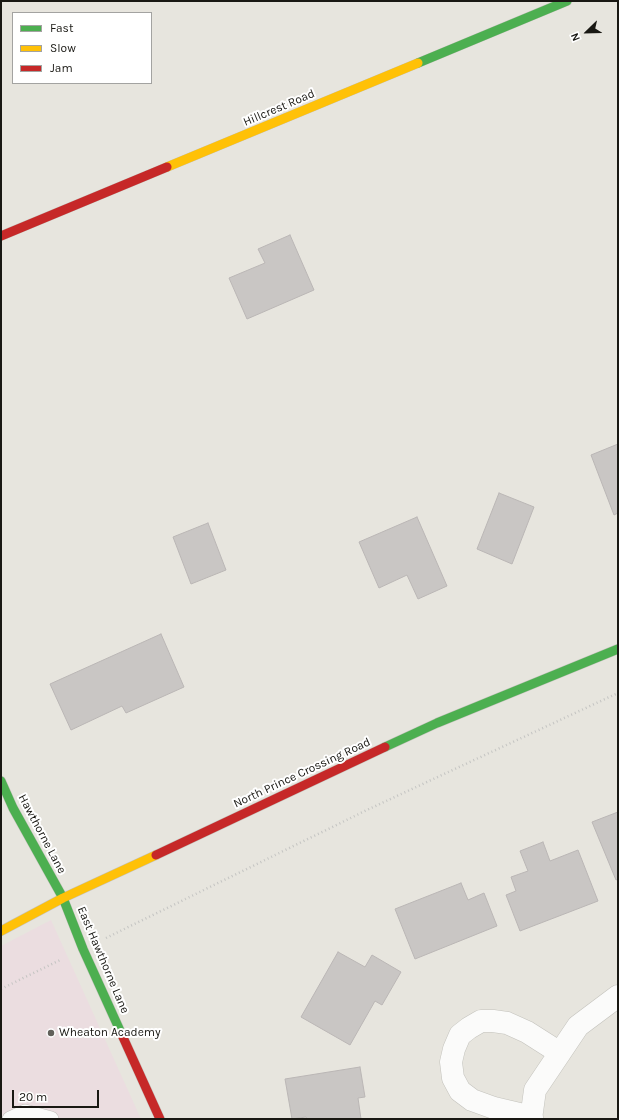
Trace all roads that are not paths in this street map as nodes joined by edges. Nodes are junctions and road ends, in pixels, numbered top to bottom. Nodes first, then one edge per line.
1 (567, 1) edge
2 (1, 236) edge
3 (618, 649) edge
4 (1, 781) edge
5 (63, 898) junction
6 (1, 931) edge
7 (618, 996) edge
8 (560, 1053) junction
9 (531, 1118) edge
10 (10, 1119) edge
11 (51, 1119) edge
12 (160, 1119) edge

1 - 2 street, Hillcrest Road
3 - 5 street, North Prince Crossing Road
4 - 5 street, Hawthorne Lane
5 - 6 street, North Prince Crossing Road
5 - 12 street, East Hawthorne Lane
7 - 8 street
8 - 9 street
8 - 9 street
10 - 11 lane

